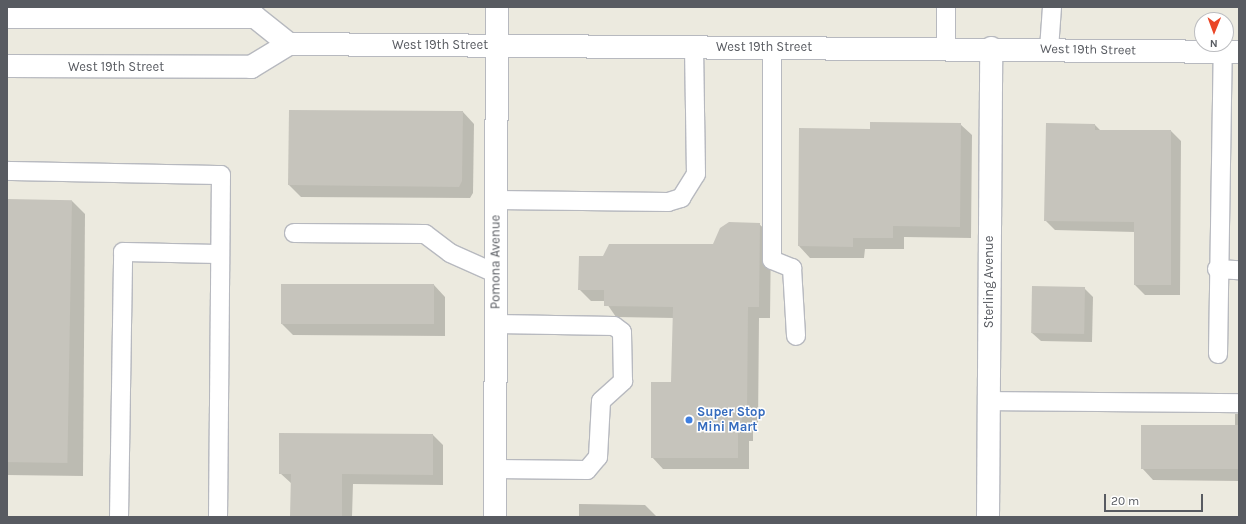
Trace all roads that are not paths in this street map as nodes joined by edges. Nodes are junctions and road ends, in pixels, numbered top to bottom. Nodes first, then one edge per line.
1 (497, 7) edge
2 (946, 7) edge
3 (1052, 7) edge
4 (7, 17) edge
5 (289, 44) junction
6 (497, 45) junction
7 (694, 46) junction
8 (772, 47) junction
9 (946, 48) junction
10 (991, 48) junction
11 (1049, 49) junction
12 (1194, 51) edge
13 (1231, 52) edge
14 (7, 66) edge
15 (7, 171) edge
16 (496, 200) junction
17 (294, 233) dead end
18 (220, 254) junction
19 (1217, 269) junction
20 (1239, 270) edge
21 (497, 274) junction
22 (496, 324) junction
23 (796, 336) dead end
24 (1218, 354) dead end
25 (988, 401) junction
26 (1239, 403) edge
27 (495, 469) junction
28 (119, 517) edge
29 (218, 517) edge
30 (495, 517) edge
31 (988, 517) edge

1 - 6 main road, Pomona Avenue
2 - 9 lane
3 - 11 lane
4 - 5 main road
5 - 6 main road, West 19th Street
5 - 14 main road, West 19th Street
6 - 7 main road, West 19th Street
6 - 16 main road, Pomona Avenue
7 - 8 main road, West 19th Street
7 - 16 lane
8 - 9 main road, West 19th Street
8 - 23 lane
9 - 10 main road, West 19th Street
10 - 11 main road, West 19th Street
10 - 25 main road, Sterling Avenue
11 - 12 main road, West 19th Street
13 - 19 lane
15 - 18 lane
16 - 21 main road, Pomona Avenue
17 - 21 lane
18 - 28 lane
18 - 29 lane
19 - 20 lane
19 - 24 lane
21 - 22 main road, Pomona Avenue
22 - 27 main road, Pomona Avenue
22 - 27 lane
25 - 26 lane
25 - 31 main road, Sterling Avenue
27 - 30 main road, Pomona Avenue

